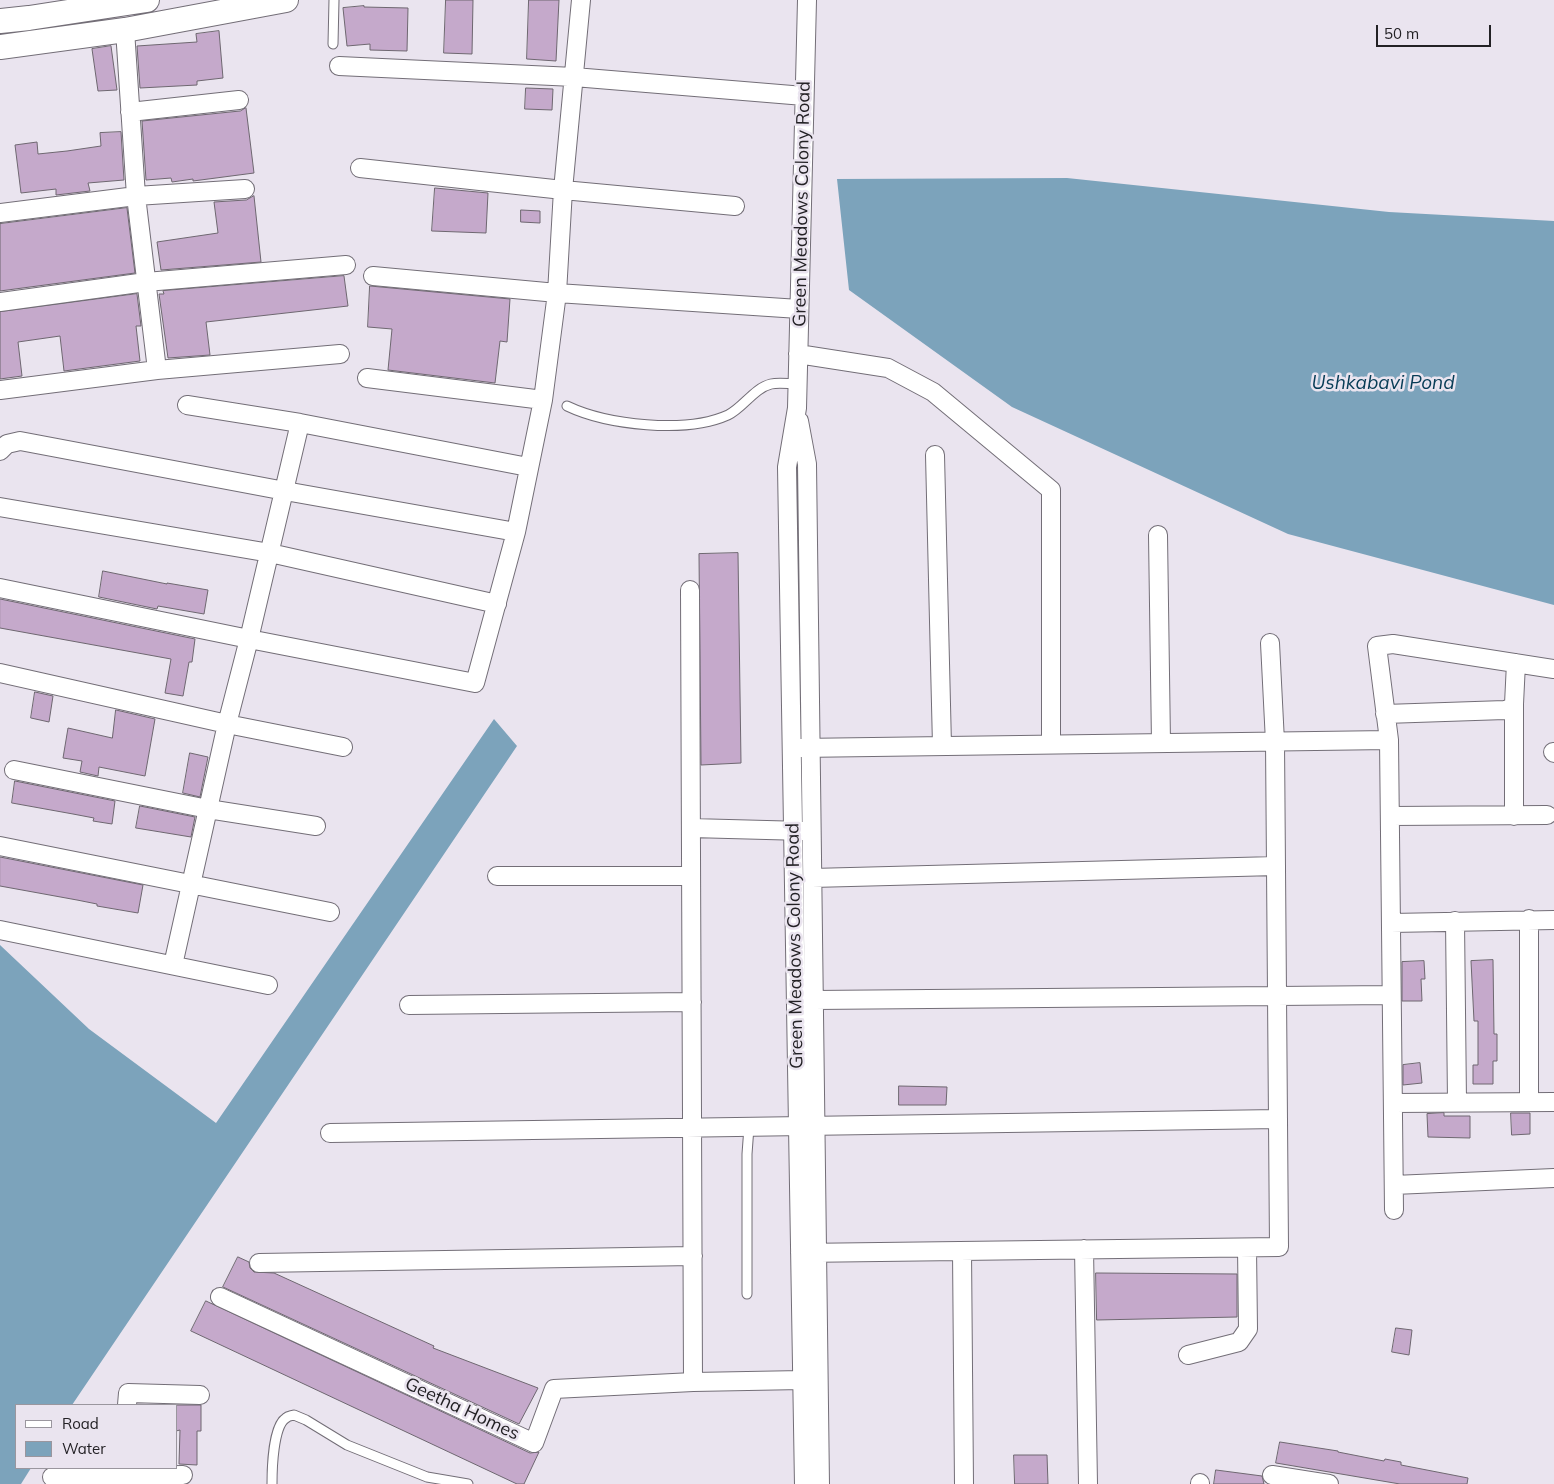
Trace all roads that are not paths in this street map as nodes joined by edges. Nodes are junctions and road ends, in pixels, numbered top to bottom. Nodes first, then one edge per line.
1 (147, 0) edge
2 (286, 0) edge
3 (334, 0) edge
4 (581, 0) edge
5 (807, 0) edge
6 (0, 21) edge
7 (125, 30) junction
8 (333, 44) dead end
9 (0, 47) edge
10 (339, 66) dead end
11 (574, 77) junction
12 (804, 96) junction
13 (238, 100) dead end
14 (130, 112) junction
15 (360, 168) dead end
16 (245, 189) dead end
17 (563, 190) junction
18 (136, 196) junction
19 (735, 206) dead end
20 (0, 213) edge
21 (346, 265) dead end
22 (373, 276) dead end
23 (146, 282) junction
24 (556, 294) junction
25 (0, 302) edge
26 (799, 309) junction
27 (340, 354) dead end
28 (798, 354) junction
29 (157, 370) junction
30 (367, 378) dead end
31 (798, 384) junction
32 (0, 390) edge
33 (543, 400) junction
34 (187, 404) dead end
35 (567, 406) dead end
36 (797, 408) junction
37 (300, 423) junction
38 (0, 451) edge
39 (935, 454) dead end
40 (528, 468) junction
41 (285, 491) junction
42 (0, 507) edge
43 (516, 532) junction
44 (1158, 535) dead end
45 (270, 553) junction
46 (0, 588) edge
47 (690, 590) dead end
48 (498, 604) junction
49 (249, 639) junction
50 (1270, 643) dead end
51 (1516, 663) junction
52 (1554, 669) edge
53 (0, 673) edge
54 (1514, 704) junction
55 (1386, 714) junction
56 (227, 724) junction
57 (1389, 740) junction
58 (1276, 742) junction
59 (1161, 743) junction
60 (1051, 744) junction
61 (942, 746) junction
62 (343, 747) dead end
63 (810, 747) junction
64 (792, 748) junction
65 (14, 770) dead end
66 (208, 809) junction
67 (1547, 815) dead end
68 (1390, 816) junction
69 (1514, 816) junction
70 (316, 826) dead end
71 (691, 828) junction
72 (793, 831) junction
73 (812, 831) junction
74 (0, 846) edge
75 (1276, 866) junction
76 (496, 876) dead end
77 (691, 876) junction
78 (812, 878) junction
79 (191, 883) junction
80 (330, 912) dead end
81 (1529, 919) junction
82 (1554, 920) edge
83 (1455, 921) junction
84 (1391, 923) junction
85 (0, 930) edge
86 (173, 965) junction
87 (268, 985) dead end
88 (1392, 995) junction
89 (1277, 996) junction
90 (814, 1000) junction
91 (692, 1002) junction
92 (409, 1005) dead end
93 (1457, 1102) junction
94 (1529, 1102) junction
95 (1554, 1102) edge
96 (1393, 1103) junction
97 (1278, 1119) junction
98 (806, 1126) junction
99 (749, 1127) junction
100 (692, 1128) junction
101 (330, 1133) dead end
102 (1554, 1178) edge
103 (1394, 1185) junction
104 (1394, 1210) dead end
105 (1248, 1248) junction
106 (1084, 1249) junction
107 (962, 1251) junction
108 (808, 1252) junction
109 (693, 1256) junction
110 (259, 1264) dead end
111 (747, 1294) dead end
112 (220, 1297) dead end
113 (1188, 1355) dead end
114 (802, 1380) junction
115 (693, 1382) junction
116 (200, 1395) dead end
117 (127, 1404) edge
118 (183, 1475) dead end
119 (1272, 1475) dead end
120 (122, 1476) edge
121 (52, 1477) dead end
122 (272, 1484) edge
123 (468, 1484) edge
124 (804, 1484) edge
125 (820, 1484) edge
126 (964, 1484) edge
127 (1088, 1484) edge
128 (1329, 1484) edge

1 - 6 main road
2 - 7 main road
3 - 8 lane
4 - 11 street
5 - 12 street, Green Meadows Colony Road
7 - 9 main road
7 - 14 street
10 - 11 street
11 - 12 street
11 - 17 street
12 - 26 street, Green Meadows Colony Road
13 - 14 street
14 - 18 street
15 - 17 street
16 - 18 street
17 - 19 street
17 - 24 street
18 - 20 street
18 - 23 street
21 - 23 street
22 - 24 street
23 - 25 street
23 - 29 street
24 - 26 street
24 - 33 street
26 - 28 street, Green Meadows Colony Road
27 - 29 street
28 - 31 street, Green Meadows Colony Road
28 - 60 street
29 - 32 street
30 - 33 street
31 - 35 lane
31 - 36 street, Green Meadows Colony Road
33 - 40 street
34 - 37 street
36 - 63 street, Green Meadows Colony Road
36 - 64 street, Green Meadows Colony Road
37 - 40 street
37 - 41 street
38 - 41 street
39 - 61 street
40 - 43 street
41 - 43 street
41 - 45 street
42 - 45 street
43 - 48 street
44 - 59 street
45 - 48 street
45 - 49 street
46 - 49 street
47 - 71 street
48 - 49 street
49 - 56 street
50 - 58 street
51 - 52 street
51 - 54 street
51 - 55 street
53 - 56 street
54 - 55 street
54 - 69 street
55 - 57 street
56 - 62 street
56 - 66 street
57 - 58 street
57 - 68 street
58 - 59 street
58 - 75 street
59 - 60 street
60 - 61 street
61 - 63 street
63 - 64 street
63 - 73 street, Green Meadows Colony Road
64 - 72 street, Green Meadows Colony Road
65 - 66 street
66 - 70 street
66 - 79 street
67 - 69 street
68 - 69 street
68 - 84 street
71 - 72 street
71 - 77 street
72 - 73 street
72 - 98 street, Green Meadows Colony Road
73 - 78 street, Green Meadows Colony Road
74 - 79 street
75 - 78 street
75 - 89 street
76 - 77 street
77 - 91 street
78 - 90 street, Green Meadows Colony Road
79 - 80 street
79 - 86 street
81 - 82 street
81 - 83 street
81 - 94 street
83 - 84 street
83 - 93 street
84 - 88 street
85 - 86 street
86 - 87 street
88 - 89 street
88 - 96 street
89 - 90 street
89 - 97 street
90 - 98 street, Green Meadows Colony Road
91 - 92 street
91 - 100 street
93 - 94 street
93 - 96 street
94 - 95 street
96 - 103 street
97 - 98 street
97 - 105 street
98 - 99 street
98 - 108 street, Green Meadows Colony Road
99 - 100 street
99 - 111 lane
100 - 101 street
100 - 109 street
102 - 103 street
103 - 104 street
105 - 106 street
105 - 113 street
106 - 107 street
106 - 127 street
107 - 108 street
107 - 126 street
108 - 114 street, Green Meadows Colony Road
108 - 125 street, Green Meadows Colony Road
109 - 110 street
109 - 115 street
112 - 115 street, Geetha Homes
114 - 115 street, Geetha Homes
114 - 124 street, Green Meadows Colony Road
116 - 117 street
118 - 120 street
119 - 128 street
120 - 121 street
122 - 123 lane

